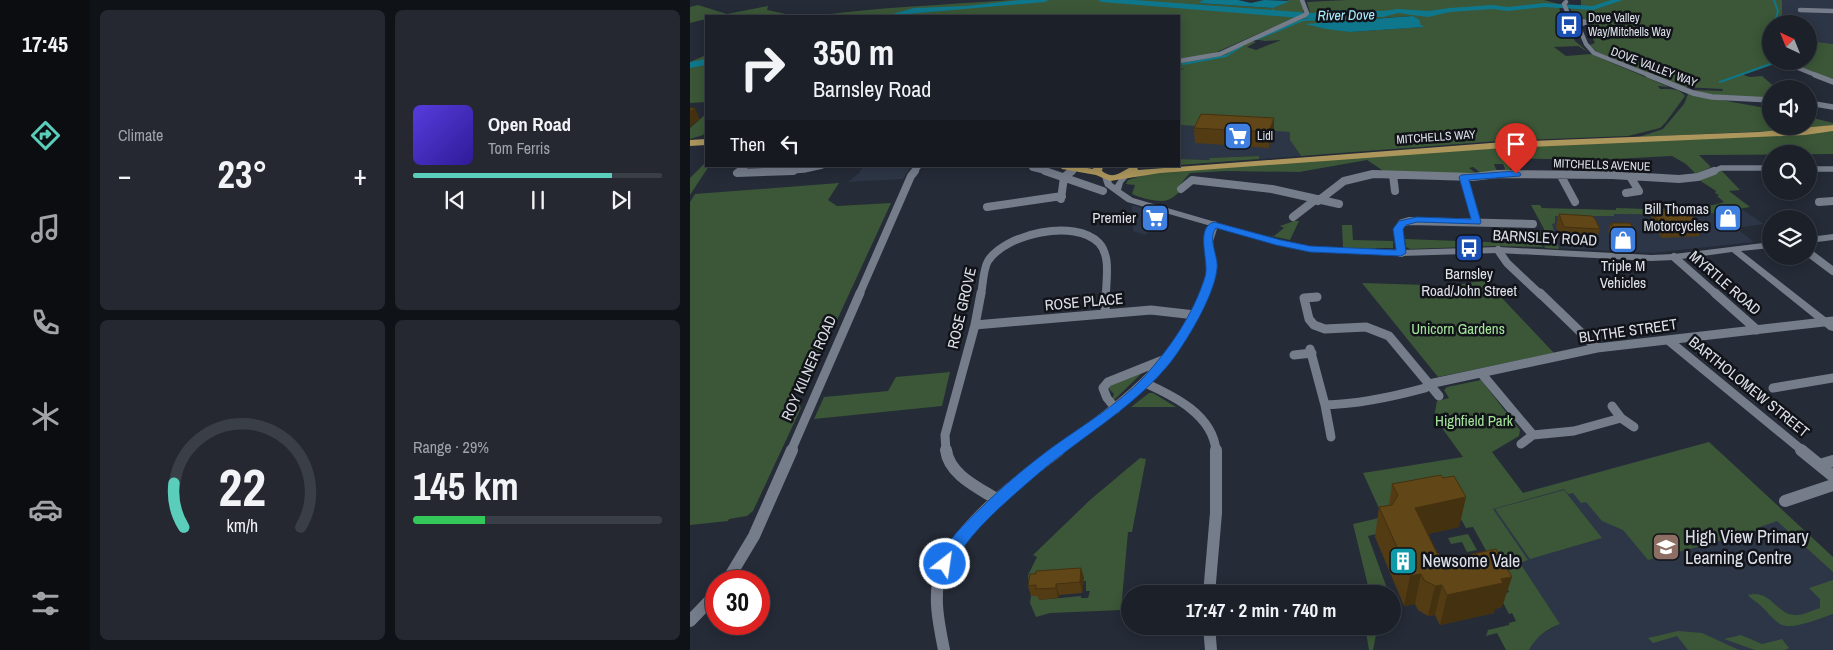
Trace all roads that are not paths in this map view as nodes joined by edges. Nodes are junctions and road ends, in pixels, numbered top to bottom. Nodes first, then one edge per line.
1 (1302, 0) edge
2 (1565, 3) dead end
3 (1800, 10) dead end
4 (1833, 11) edge
5 (1574, 20) junction
6 (1578, 25) junction
7 (1180, 61) edge
8 (1803, 70) edge
9 (1833, 82) edge
10 (1762, 100) edge
11 (1817, 104) edge
12 (1831, 107) edge
13 (1833, 128) edge
14 (705, 141) edge
15 (690, 143) edge
16 (745, 167) edge
17 (818, 167) edge
18 (917, 167) edge
19 (1068, 167) edge
20 (1145, 167) edge
21 (1032, 168) dead end
22 (1762, 168) edge
23 (1817, 169) edge
24 (1833, 169) edge
25 (1160, 170) junction
26 (1101, 172) edge
27 (1130, 172) edge
28 (1393, 175) junction
29 (1629, 175) junction
30 (1561, 176) junction
31 (1464, 177) junction
32 (1064, 178) junction
33 (1181, 189) dead end
34 (1117, 190) junction
35 (1103, 191) dead end
36 (1395, 191) dead end
37 (1626, 193) dead end
38 (1316, 200) junction
39 (1833, 201) edge
40 (1575, 202) dead end
41 (1819, 202) dead end
42 (1339, 204) dead end
43 (987, 207) dead end
44 (1293, 217) dead end
45 (1476, 222) junction
46 (1533, 224) dead end
47 (1214, 225) junction
48 (1833, 237) edge
49 (1817, 239) edge
50 (1762, 246) edge
51 (1498, 250) junction
52 (1734, 250) junction
53 (1401, 253) junction
54 (1674, 257) junction
55 (1817, 259) edge
56 (1833, 271) edge
57 (1317, 297) dead end
58 (1105, 314) junction
59 (1195, 315) junction
60 (1831, 324) edge
61 (975, 325) junction
62 (1757, 330) junction
63 (1668, 340) junction
64 (1598, 348) junction
65 (1294, 355) dead end
66 (1166, 359) junction
67 (1481, 373) junction
68 (1833, 378) edge
69 (1145, 383) junction
70 (1429, 384) junction
71 (1773, 388) dead end
72 (1439, 396) dead end
73 (1325, 405) junction
74 (1612, 406) dead end
75 (1116, 409) junction
76 (1621, 418) junction
77 (1634, 427) dead end
78 (1533, 435) junction
79 (1331, 437) dead end
80 (1521, 444) dead end
81 (1833, 461) edge
82 (1820, 465) junction
83 (1833, 476) edge
84 (1833, 485) edge
85 (998, 500) junction
86 (1785, 500) dead end
87 (734, 570) edge
88 (1210, 585) edge
89 (705, 605) edge
90 (690, 621) edge
91 (1210, 635) edge
92 (941, 649) edge
93 (1211, 650) edge

1 - 7 street
2 - 5 street
3 - 4 street
5 - 6 street
5 - 6 street
6 - 10 street, DOVE VALLEY WAY
8 - 9 street
11 - 12 street
13 - 25 main road, MITCHELLS WAY
14 - 15 main road
16 - 17 street
18 - 87 street, ROY KILNER ROAD
19 - 26 main road
19 - 32 street
20 - 25 main road, MITCHELLS WAY
21 - 32 street
22 - 29 street, MITCHELLS AVENUE
23 - 24 street
25 - 27 main road, MITCHELLS WAY
26 - 27 main road, MITCHELLS WAY
26 - 34 street, BARNSLEY ROAD
27 - 34 street
28 - 31 street, MITCHELLS AVENUE
28 - 36 street
28 - 38 street, MITCHELLS AVENUE
29 - 30 street, MITCHELLS AVENUE
29 - 37 street
30 - 31 street, MITCHELLS AVENUE
30 - 40 street
31 - 45 street
32 - 35 street
32 - 43 street
33 - 38 street
34 - 47 street, BARNSLEY ROAD
38 - 42 street
38 - 44 street, MITCHELLS AVENUE
39 - 41 street
45 - 46 street
45 - 53 street
47 - 53 street, BARNSLEY ROAD
47 - 59 street
48 - 49 street
50 - 52 street, BARNSLEY ROAD
51 - 53 street, BARNSLEY ROAD
51 - 54 street, BARNSLEY ROAD
51 - 64 street
52 - 54 street, BARNSLEY ROAD
52 - 60 street
54 - 62 street, MYRTLE ROAD
55 - 56 street
57 - 70 street
58 - 59 street, ROSE PLACE
58 - 61 street, ROSE PLACE
58 - 61 street, ROSE GROVE
59 - 66 street
60 - 62 street, BLYTHE STREET
61 - 85 street, ROSE GROVE
62 - 63 street, BLYTHE STREET
63 - 64 street, BLYTHE STREET
63 - 82 street, BARTHOLOMEW STREET
64 - 67 street, BLYTHE STREET
65 - 73 street
66 - 69 street
66 - 75 street
67 - 70 street, BLYTHE STREET
67 - 78 street
68 - 71 street
69 - 75 street
69 - 88 street
70 - 72 street
70 - 73 street, BLYTHE STREET
73 - 79 street
74 - 76 street
75 - 85 street
76 - 77 street
76 - 78 street
78 - 80 street
81 - 82 street
82 - 83 street, BARTHOLOMEW STREET
84 - 86 street
85 - 92 street
89 - 90 street
91 - 93 street

